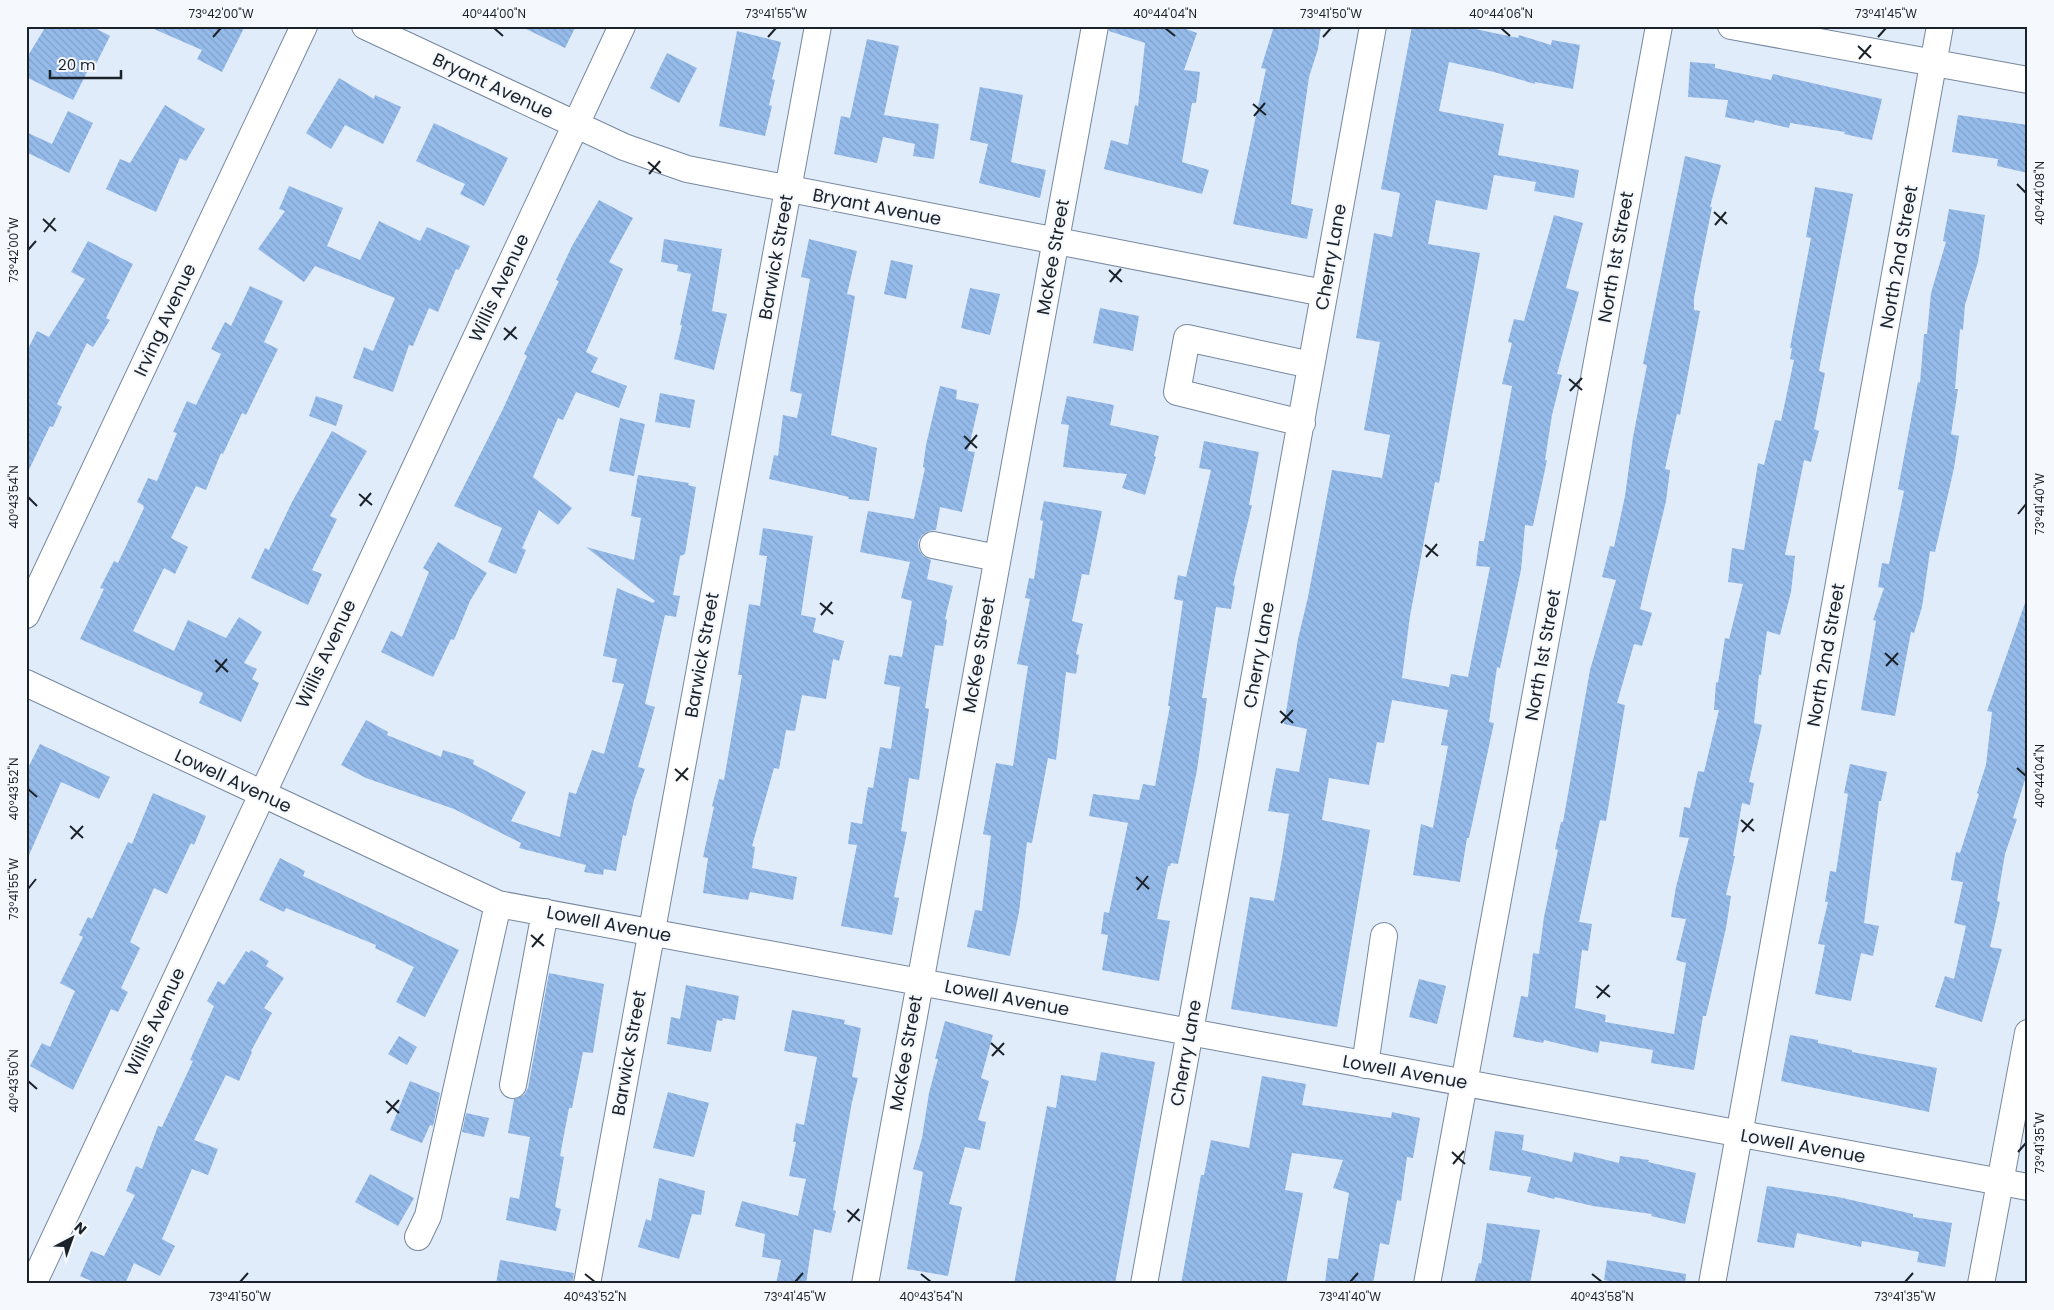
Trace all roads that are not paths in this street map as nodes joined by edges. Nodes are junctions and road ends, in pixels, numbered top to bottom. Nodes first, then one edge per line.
1 (304, 26) edge
2 (365, 26) edge
3 (622, 26) edge
4 (818, 26) edge
5 (1095, 26) edge
6 (1373, 26) edge
7 (1659, 26) edge
8 (1731, 26) edge
9 (1940, 26) edge
10 (1934, 63) junction
11 (2028, 80) edge
12 (576, 123) junction
13 (788, 189) junction
14 (1055, 242) junction
15 (1324, 294) junction
16 (1311, 365) junction
17 (1302, 423) junction
18 (934, 545) dead end
19 (997, 558) junction
20 (26, 615) edge
21 (26, 683) edge
22 (260, 794) junction
23 (498, 904) junction
24 (545, 912) junction
25 (650, 933) junction
26 (1384, 936) dead end
27 (919, 982) junction
28 (1190, 1033) junction
29 (2028, 1033) edge
30 (1365, 1065) junction
31 (1463, 1083) junction
32 (513, 1085) dead end
33 (1739, 1134) junction
34 (2000, 1182) junction
35 (2028, 1187) edge
36 (418, 1237) dead end
37 (33, 1284) edge
38 (587, 1284) edge
39 (865, 1284) edge
40 (1144, 1284) edge
41 (1427, 1284) edge
42 (1712, 1284) edge
43 (1981, 1284) edge

1 - 20 street, Irving Avenue
2 - 12 street, Bryant Avenue
3 - 12 street, Willis Avenue
4 - 13 street, Barwick Street
5 - 14 street, McKee Street
6 - 15 street, Cherry Lane
7 - 31 street, North 1st Street
8 - 10 street
9 - 10 street, North 2nd Street
10 - 11 street
10 - 33 street, North 2nd Street
12 - 13 street, Bryant Avenue
12 - 22 street, Willis Avenue
13 - 14 street, Bryant Avenue
13 - 25 street, Barwick Street
14 - 15 street, Bryant Avenue
14 - 19 street, McKee Street
15 - 16 street, Cherry Lane
16 - 17 street, Cherry Lane
16 - 17 street
17 - 28 street, Cherry Lane
18 - 19 street
19 - 27 street, McKee Street
21 - 22 street, Lowell Avenue
22 - 23 street, Lowell Avenue
22 - 37 street, Willis Avenue
23 - 24 street, Lowell Avenue
23 - 36 street
24 - 25 street, Lowell Avenue
24 - 32 street
25 - 27 street, Lowell Avenue
25 - 38 street, Barwick Street
26 - 30 street
27 - 28 street, Lowell Avenue
27 - 39 street, McKee Street
28 - 30 street, Lowell Avenue
28 - 40 street, Cherry Lane
29 - 34 street
30 - 31 street, Lowell Avenue
31 - 33 street, Lowell Avenue
31 - 41 street, North 1st Street
33 - 34 street, Lowell Avenue
33 - 42 street, North 2nd Street
34 - 35 street, Lowell Avenue
34 - 43 street

